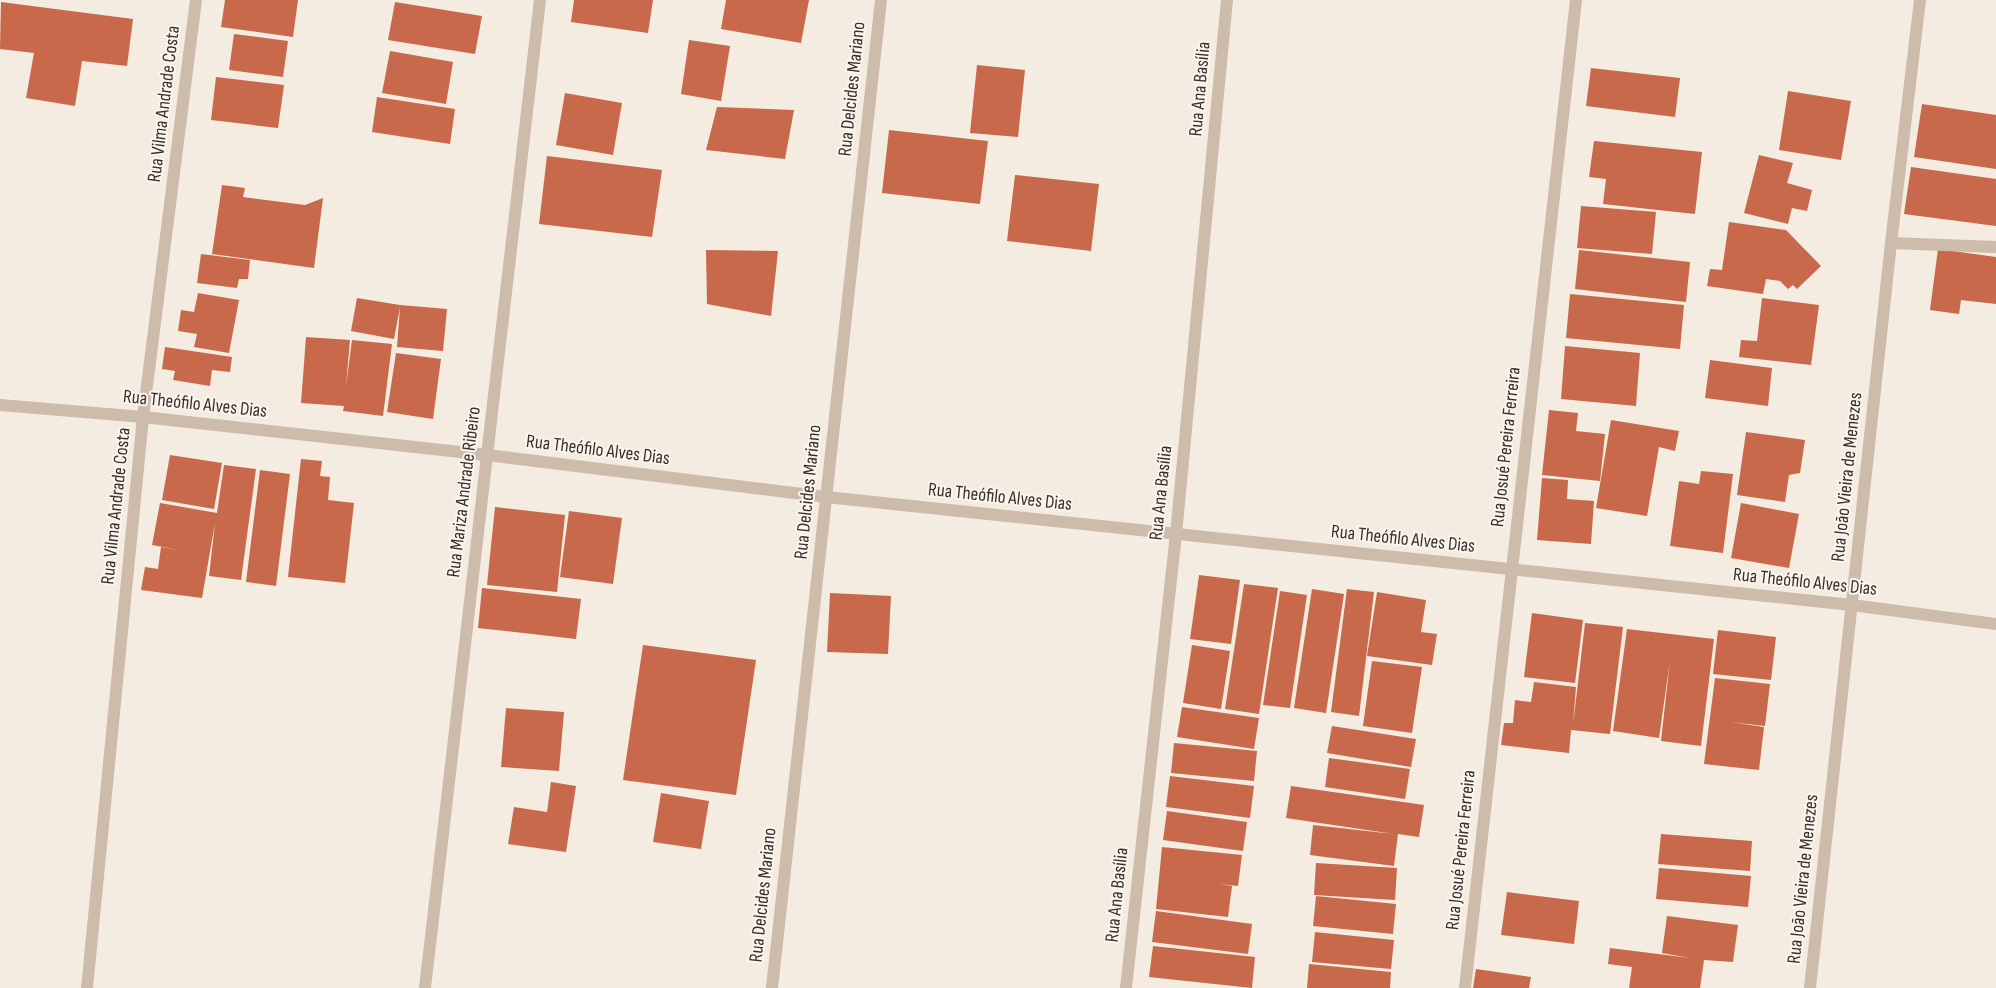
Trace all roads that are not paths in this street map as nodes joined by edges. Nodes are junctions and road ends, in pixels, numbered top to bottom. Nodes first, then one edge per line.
1 (196, 0) edge
2 (540, 0) edge
3 (881, 0) edge
4 (1227, 0) edge
5 (1576, 0) edge
6 (1920, 0) edge
7 (1891, 243) junction
8 (1996, 247) edge
9 (0, 406) edge
10 (143, 417) junction
11 (487, 455) junction
12 (826, 497) junction
13 (1176, 534) junction
14 (1511, 570) junction
15 (1852, 605) junction
16 (1996, 624) edge
17 (87, 988) edge
18 (425, 988) edge
19 (772, 988) edge
20 (1126, 988) edge
21 (1465, 988) edge
22 (1810, 988) edge

1 - 10 street, Rua Vilma Andrade Costa
2 - 11 street, Rua Mariza Andrade Ribeiro
3 - 12 street, Rua Delcides Mariano
4 - 13 street, Rua Ana Basília
5 - 14 street, Rua Josué Pereira Ferreira
6 - 7 street, Rua João Vieira de Menezes
7 - 8 street
7 - 15 street, Rua João Vieira de Menezes
9 - 10 street, Rua Theófilo Alves Dias
10 - 11 street, Rua Theófilo Alves Dias
10 - 17 street, Rua Vilma Andrade Costa
11 - 12 street, Rua Theófilo Alves Dias
11 - 18 street, Rua Mariza Andrade Ribeiro
12 - 13 street, Rua Theófilo Alves Dias
12 - 19 street, Rua Delcides Mariano
13 - 14 street, Rua Theófilo Alves Dias
13 - 20 street, Rua Ana Basília
14 - 15 street, Rua Theófilo Alves Dias
14 - 21 street, Rua Josué Pereira Ferreira
15 - 16 street, Rua Theófilo Alves Dias
15 - 22 street, Rua João Vieira de Menezes

